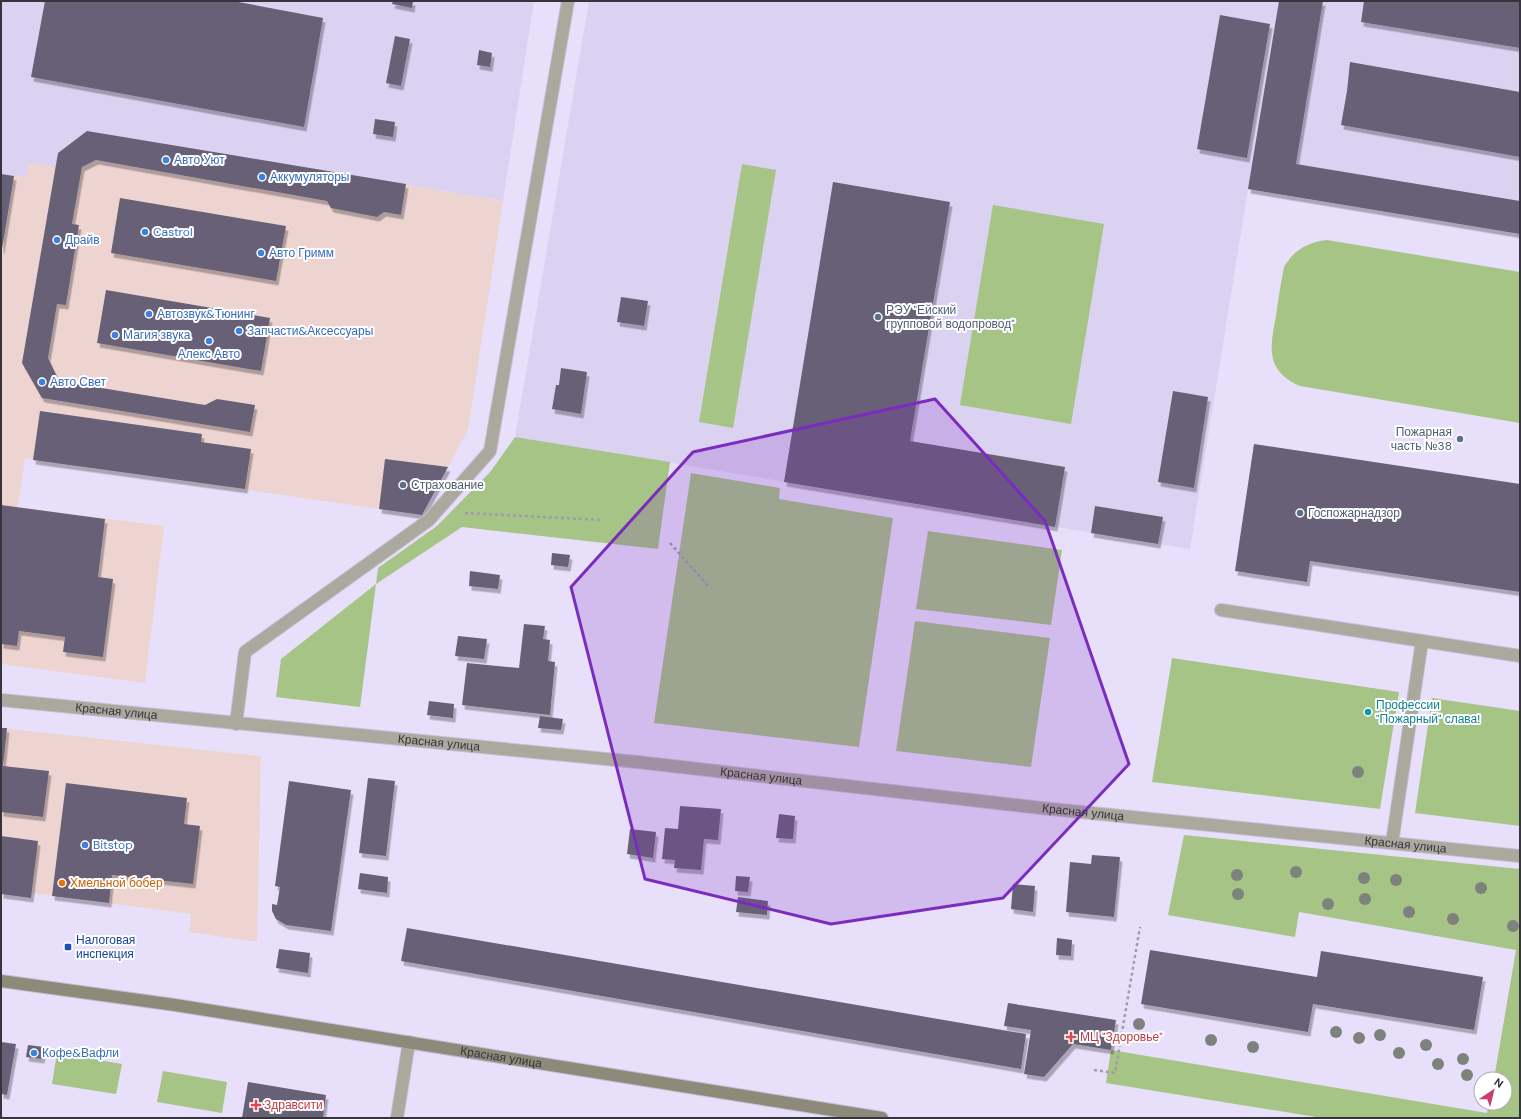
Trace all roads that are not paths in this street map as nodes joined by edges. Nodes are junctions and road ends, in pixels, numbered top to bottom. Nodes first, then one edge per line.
1 (568, 1) edge
2 (1221, 610) dead end
3 (1422, 641) junction
4 (1520, 656) edge
5 (1, 700) edge
6 (236, 724) junction
7 (1392, 843) junction
8 (1520, 856) edge
9 (1, 981) edge
10 (409, 1042) junction
11 (397, 1118) edge
12 (882, 1118) edge

1 - 6 street
2 - 3 street
3 - 4 street
3 - 7 street
5 - 6 street, Красная улица
6 - 7 street, Красная улица
7 - 8 street, Красная улица
9 - 10 street, Красная улица
10 - 11 street
10 - 12 street, Красная улица

